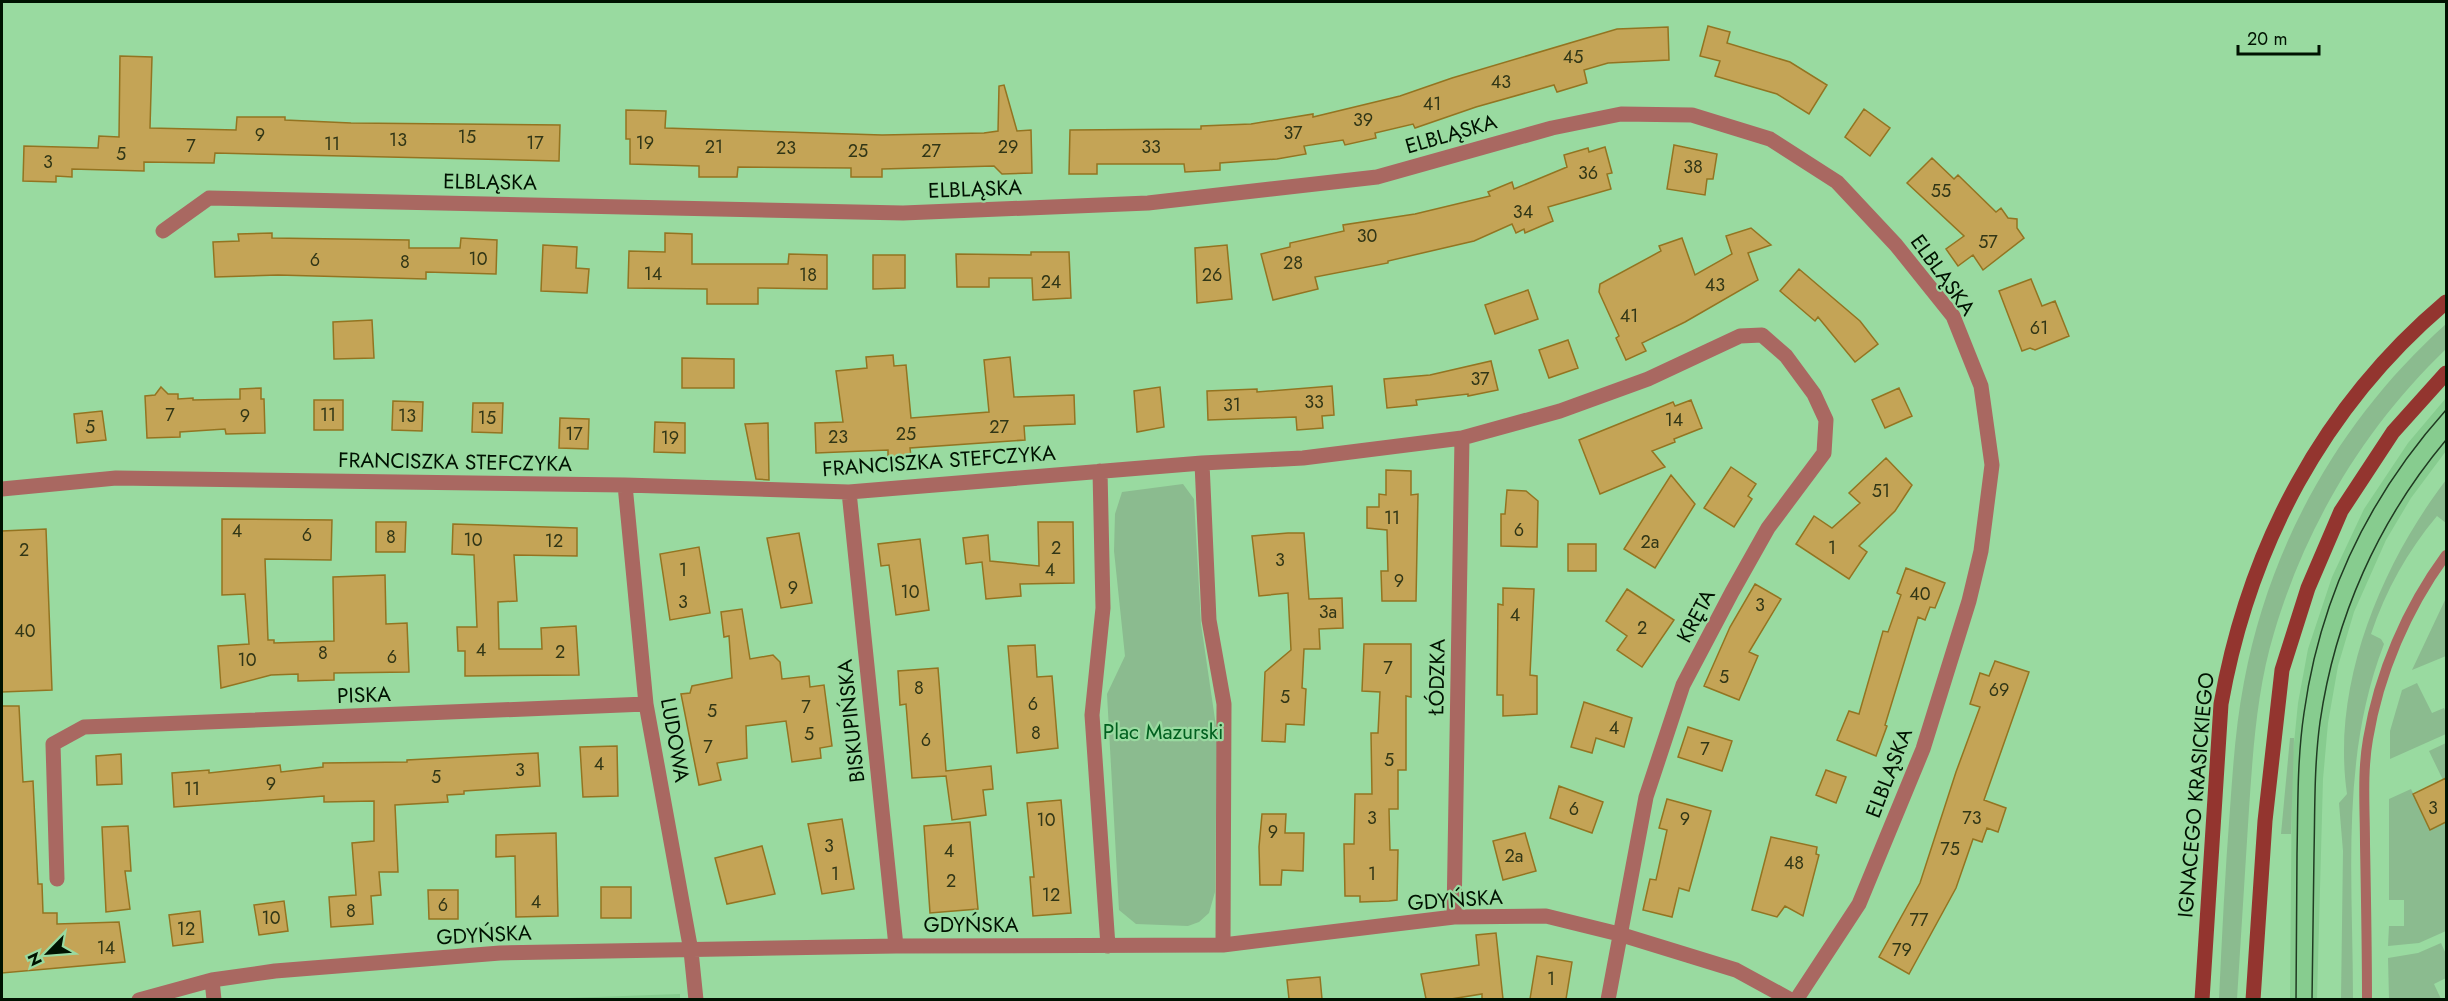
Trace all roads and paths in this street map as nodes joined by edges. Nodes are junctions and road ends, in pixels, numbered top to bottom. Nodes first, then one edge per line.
1 (163, 231) dead end
2 (2446, 302) edge
3 (1718, 346) joint
4 (2446, 373) edge
5 (1462, 438) junction
6 (1202, 463) junction
7 (1100, 471) junction
8 (625, 485) junction
9 (2, 489) edge
10 (849, 492) junction
11 (2446, 555) edge
12 (646, 704) junction
13 (57, 879) dead end
14 (1455, 918) junction
15 (1619, 934) junction
16 (1223, 945) junction
17 (896, 946) junction
18 (1108, 946) junction
19 (691, 951) junction
20 (212, 980) junction
21 (139, 999) edge
22 (214, 999) edge
23 (696, 999) edge
24 (1608, 999) edge
25 (1791, 999) edge
26 (1796, 999) edge
27 (2202, 999) edge
28 (2253, 999) edge
29 (2367, 999) edge

1 - 26 street, ELBLĄSKA
2 - 27 main road, IGNACEGO KRASICKIEGO
3 - 5 street, FRANCISZKA STEFCZYKA
3 - 15 street, KRĘTA
4 - 28 main road
5 - 6 street, FRANCISZKA STEFCZYKA
5 - 14 street, ŁÓDZKA
6 - 7 street, FRANCISZKA STEFCZYKA
6 - 16 street
7 - 10 street, FRANCISZKA STEFCZYKA
7 - 18 street
8 - 9 street, FRANCISZKA STEFCZYKA
8 - 10 street, FRANCISZKA STEFCZYKA
8 - 12 street, LUDOWA
10 - 17 street, BISKUPIŃSKA
11 - 29 lane
12 - 13 street, PISKA
12 - 19 street, LUDOWA
14 - 15 street, GDYŃSKA
14 - 16 street, GDYŃSKA
15 - 24 street, KRĘTA
15 - 25 street, GDYŃSKA
16 - 18 street, GDYŃSKA
17 - 18 street, GDYŃSKA
17 - 19 street, GDYŃSKA
19 - 20 street, GDYŃSKA
19 - 23 street, LUDOWA
20 - 21 street, GDYŃSKA
20 - 22 street

